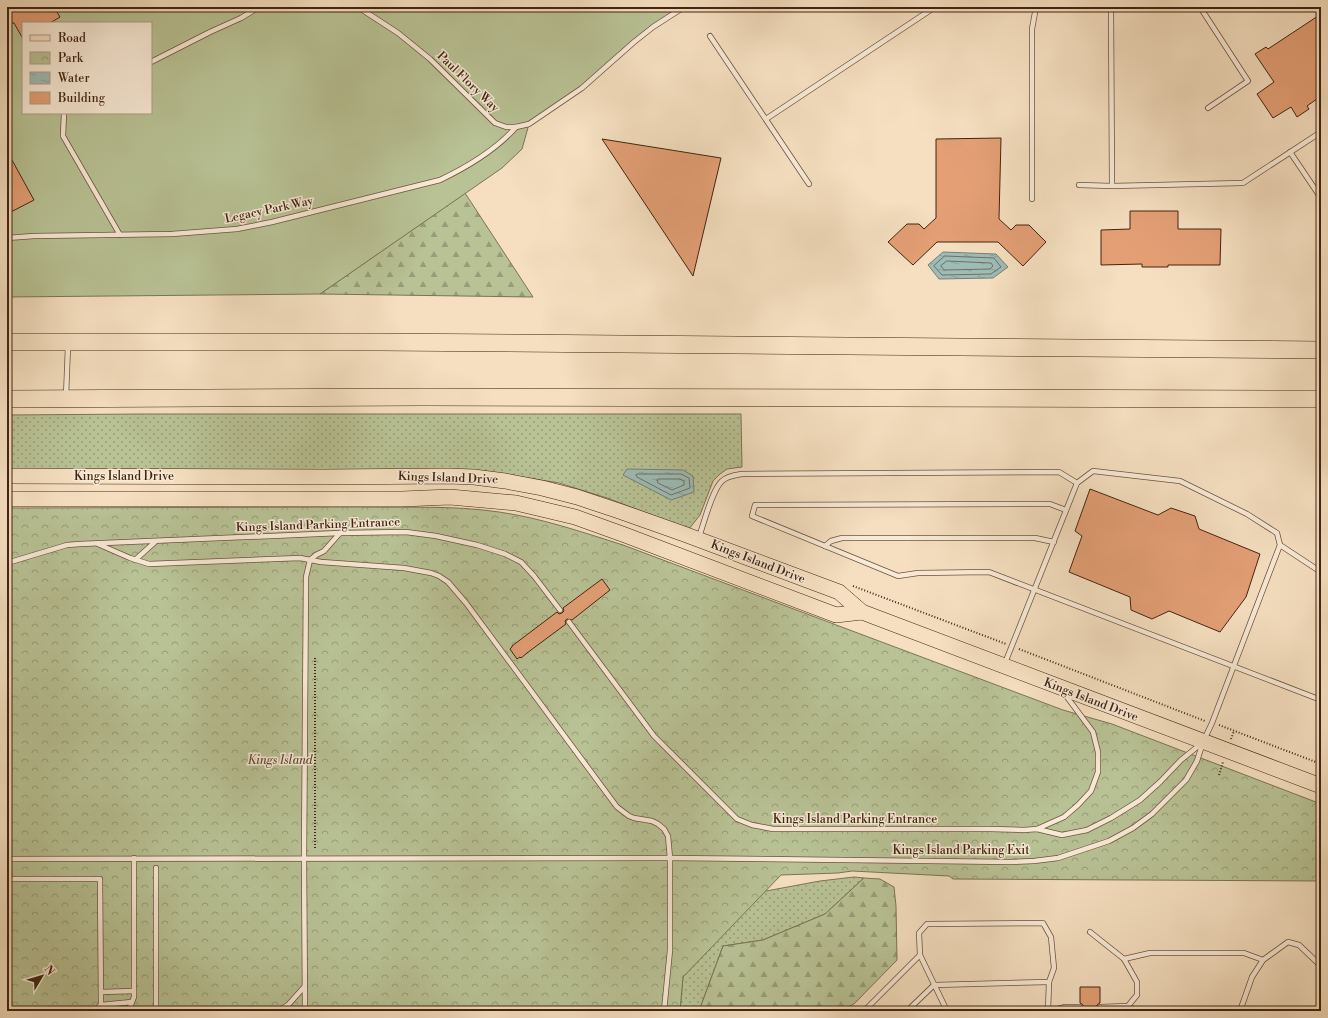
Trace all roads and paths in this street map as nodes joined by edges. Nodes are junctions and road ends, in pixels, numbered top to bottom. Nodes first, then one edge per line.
1 (259, 7) edge
2 (358, 7) edge
3 (684, 7) edge
4 (935, 7) edge
5 (1036, 7) edge
6 (1111, 7) edge
7 (1200, 7) edge
8 (710, 36) dead end
9 (152, 61) edge
10 (1208, 108) dead end
11 (64, 114) edge
12 (766, 120) junction
13 (516, 127) junction
14 (1321, 132) edge
15 (1290, 152) junction
16 (809, 184) dead end
17 (1079, 185) dead end
18 (1112, 186) junction
19 (1321, 198) edge
20 (1032, 199) dead end
21 (120, 235) junction
22 (7, 238) edge
23 (7, 342) edge
24 (68, 342) junction
25 (1321, 350) edge
26 (7, 398) edge
27 (66, 398) junction
28 (1321, 399) edge
29 (7, 476) edge
30 (1077, 483) junction
31 (7, 499) edge
32 (1066, 510) junction
33 (340, 533) junction
34 (698, 539) junction
35 (155, 542) junction
36 (1054, 542) junction
37 (98, 544) junction
38 (1280, 545) junction
39 (825, 546) junction
40 (135, 560) junction
41 (310, 560) junction
42 (7, 563) edge
43 (1321, 572) edge
44 (1034, 590) junction
45 (560, 610) dead end
46 (862, 612) junction
47 (569, 622) dead end
48 (1031, 654) dead end
49 (315, 657) dead end
50 (1004, 667) junction
51 (1234, 667) junction
52 (1060, 688) junction
53 (1321, 700) edge
54 (1192, 716) dead end
55 (1234, 731) dead end
56 (1203, 742) junction
57 (1321, 764) edge
58 (1321, 786) edge
59 (1037, 829) junction
60 (315, 848) dead end
61 (134, 858) junction
62 (304, 858) junction
63 (670, 858) junction
64 (7, 859) edge
65 (156, 868) dead end
66 (7, 879) edge
67 (1090, 932) dead end
68 (920, 955) junction
69 (1124, 959) junction
70 (1263, 960) junction
71 (1321, 966) edge
72 (1049, 982) junction
73 (934, 985) junction
74 (305, 986) junction
75 (134, 991) junction
76 (101, 992) junction
77 (132, 1002) junction
78 (101, 1005) junction
79 (1128, 1006) junction
80 (1080, 1007) dead end
81 (1100, 1007) dead end
82 (94, 1011) edge
83 (126, 1011) edge
84 (156, 1011) edge
85 (278, 1011) edge
86 (305, 1011) edge
87 (664, 1011) edge
88 (864, 1011) edge
89 (907, 1011) edge
90 (947, 1011) edge
91 (1048, 1011) edge
92 (1051, 1011) edge
93 (1135, 1011) edge
94 (1240, 1011) edge

1 - 9 lane
2 - 13 lane, Paul Flory Way
3 - 13 lane
4 - 12 lane
5 - 20 lane
6 - 18 lane
7 - 10 lane
8 - 12 lane
11 - 21 lane
12 - 16 lane
13 - 21 lane, Legacy Park Way
14 - 15 lane
15 - 18 lane
15 - 19 lane
17 - 18 lane
21 - 22 lane, Legacy Park Way
23 - 24 highway
24 - 25 highway
24 - 27 lane
26 - 27 highway
27 - 28 highway
29 - 34 main road, Kings Island Drive
30 - 32 lane
30 - 34 lane
30 - 38 lane
31 - 46 main road, Kings Island Drive
32 - 36 lane
32 - 39 lane
33 - 35 lane, Kings Island Parking Entrance
33 - 41 lane
33 - 45 lane, Kings Island Parking Entrance
34 - 46 main road, Kings Island Drive
35 - 37 lane, Kings Island Parking Entrance
35 - 40 lane
36 - 39 lane
36 - 44 lane
37 - 40 lane
37 - 42 lane, Kings Island Parking Entrance
38 - 43 lane
38 - 51 lane, Kings Island Parking Exit
39 - 44 lane
40 - 41 lane
41 - 62 lane
41 - 63 lane
44 - 50 lane
44 - 51 lane
46 - 50 main road, Kings Island Drive
47 - 59 lane, Kings Island Parking Entrance
48 - 54 path
49 - 60 path
50 - 52 main road, Kings Island Drive
51 - 53 lane
51 - 56 lane, Kings Island Parking Exit
52 - 56 main road, Kings Island Drive
52 - 59 lane
55 - 57 path
56 - 58 main road, Kings Island Drive
56 - 59 lane, Kings Island Parking Entrance
56 - 63 lane, Kings Island Parking Exit
61 - 62 lane, Kings Island Parking Exit
61 - 64 lane, Kings Island Parking Exit
61 - 75 lane
62 - 63 lane, Kings Island Parking Exit
62 - 74 lane
63 - 87 lane
65 - 84 lane
66 - 76 lane
67 - 69 lane
68 - 72 lane
68 - 73 lane
68 - 88 lane
69 - 70 lane
69 - 79 lane
70 - 71 lane
70 - 94 lane
72 - 73 lane
72 - 91 lane
73 - 89 lane
73 - 90 lane
74 - 85 lane
74 - 86 lane
75 - 76 lane
75 - 77 lane
76 - 78 lane
77 - 78 lane
77 - 83 lane
78 - 82 lane
79 - 81 lane
79 - 93 lane
80 - 92 lane

